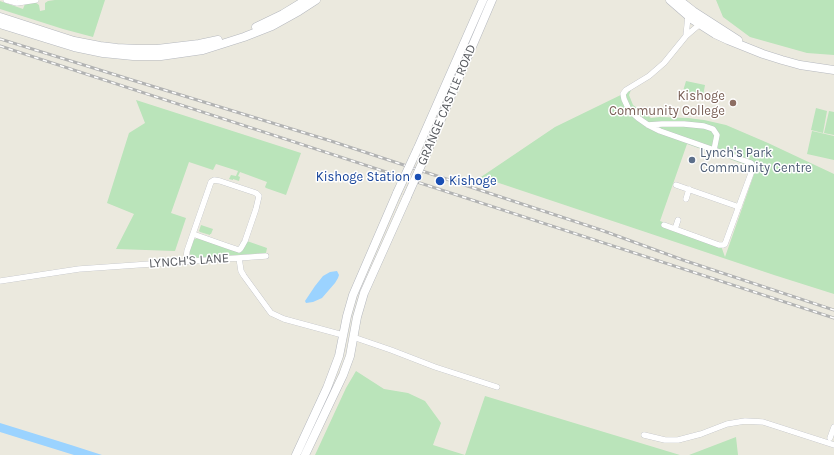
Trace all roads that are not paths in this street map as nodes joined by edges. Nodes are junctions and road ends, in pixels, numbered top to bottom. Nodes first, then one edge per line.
1 (6, 0) edge
2 (36, 0) edge
3 (306, 0) edge
4 (316, 0) edge
5 (483, 0) edge
6 (492, 0) edge
7 (670, 0) edge
8 (679, 0) edge
9 (688, 16) junction
10 (701, 16) junction
11 (0, 17) edge
12 (0, 24) edge
13 (700, 24) junction
14 (686, 36) junction
15 (834, 66) edge
16 (834, 70) edge
17 (648, 125) junction
18 (714, 150) junction
19 (676, 184) dead end
20 (689, 189) junction
21 (686, 199) dead end
22 (739, 207) junction
23 (678, 220) dead end
24 (664, 225) dead end
25 (675, 229) junction
26 (193, 234) junction
27 (266, 256) dead end
28 (239, 258) junction
29 (186, 261) junction
30 (0, 281) edge
31 (343, 334) junction
32 (353, 337) junction
33 (497, 388) dead end
34 (834, 427) edge
35 (644, 435) dead end
36 (830, 438) dead end
37 (834, 445) edge
38 (296, 455) edge
39 (305, 455) edge

1 - 2 street
3 - 11 street
4 - 12 street
5 - 31 street, GRANGE CASTLE ROAD, bridge
6 - 32 street, GRANGE CASTLE ROAD, bridge
7 - 9 street
8 - 10 street
9 - 13 street
9 - 14 street
10 - 13 street
10 - 15 street
13 - 14 street
13 - 16 street
14 - 17 street
17 - 18 street
17 - 18 street
18 - 22 street
19 - 20 street
20 - 21 street
20 - 22 street
22 - 25 street
23 - 25 street
24 - 25 street
26 - 26 street
26 - 29 street
27 - 28 street
28 - 29 street, LYNCH'S LANE
28 - 31 street, LYNCH'S LANE
29 - 30 street, LYNCH'S LANE
31 - 38 street, GRANGE CASTLE ROAD
32 - 33 street
32 - 39 street, GRANGE CASTLE ROAD
34 - 36 street
35 - 37 street

